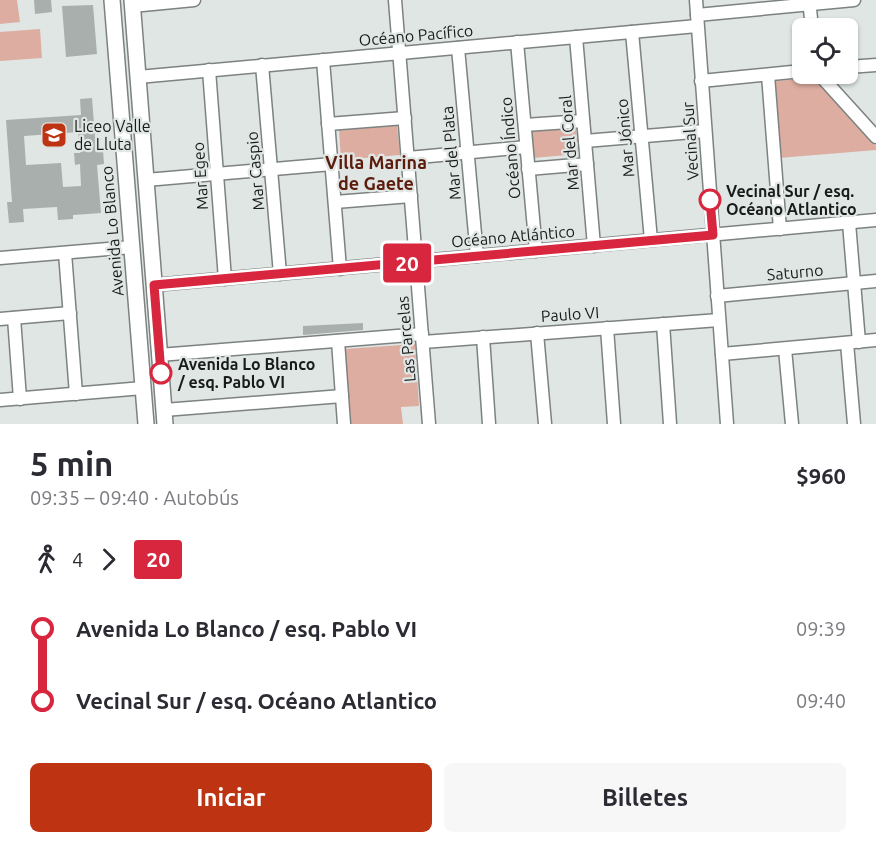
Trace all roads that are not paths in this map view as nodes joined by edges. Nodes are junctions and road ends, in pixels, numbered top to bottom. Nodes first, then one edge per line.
1 (112, 0) edge
2 (194, 0) edge
3 (395, 0) edge
4 (696, 0) edge
5 (854, 0) edge
6 (810, 2) edge
7 (132, 3) edge
8 (811, 18) edge
9 (697, 20) junction
10 (632, 32) junction
11 (576, 37) junction
12 (517, 42) junction
13 (458, 48) junction
14 (399, 53) junction
15 (323, 60) junction
16 (262, 65) junction
17 (876, 65) edge
18 (858, 66) edge
19 (209, 70) junction
20 (792, 72) edge
21 (768, 75) junction
22 (138, 77) junction
23 (702, 81) junction
24 (828, 84) edge
25 (140, 106) junction
26 (120, 107) junction
27 (405, 118) junction
28 (583, 121) junction
29 (328, 124) junction
30 (525, 125) junction
31 (705, 131) junction
32 (641, 137) junction
33 (876, 137) edge
34 (585, 141) junction
35 (526, 147) junction
36 (467, 153) junction
37 (408, 158) junction
38 (332, 164) junction
39 (587, 164) junction
40 (271, 169) junction
41 (528, 169) junction
42 (217, 174) junction
43 (146, 180) junction
44 (411, 196) junction
45 (335, 202) junction
46 (876, 220) edge
47 (849, 223) junction
48 (780, 229) junction
49 (713, 235) junction
50 (651, 240) junction
51 (594, 246) junction
52 (132, 247) junction
53 (536, 251) junction
54 (65, 253) junction
55 (477, 256) junction
56 (0, 258) edge
57 (416, 262) junction
58 (340, 268) junction
59 (280, 274) junction
60 (225, 279) junction
61 (876, 281) edge
62 (854, 283) junction
63 (154, 285) junction
64 (717, 296) junction
65 (70, 313) junction
66 (14, 318) junction
67 (0, 319) edge
68 (719, 320) junction
69 (663, 324) junction
70 (607, 328) junction
71 (537, 333) junction
72 (422, 338) junction
73 (483, 338) junction
74 (876, 340) edge
75 (338, 341) junction
76 (853, 342) junction
77 (785, 348) junction
78 (722, 354) junction
79 (159, 355) junction
80 (143, 388) junction
81 (76, 394) junction
82 (342, 396) junction
83 (20, 399) junction
84 (0, 400) edge
85 (164, 417) edge
86 (146, 424) edge
87 (344, 424) edge
88 (429, 424) edge
89 (489, 424) edge
90 (545, 424) edge
91 (614, 424) edge
92 (670, 424) edge
93 (727, 424) edge
94 (792, 424) edge
95 (854, 424) edge

1 - 26 main road, Avenida Lo Blanco
2 - 7 street
3 - 14 street, Las Parcelas
4 - 9 street, Vecinal Sur
5 - 6 street, Océano Pacífico
6 - 8 street
6 - 9 street, Océano Pacífico
7 - 22 main road
9 - 10 street, Océano Pacífico
9 - 23 street, Vecinal Sur
10 - 11 street, Océano Pacífico
10 - 32 street, Mar Jónico
11 - 12 street, Océano Pacífico
11 - 28 street, Mar del Coral
12 - 13 street, Océano Pacífico
12 - 30 street, Océano Índico
13 - 14 street, Océano Pacífico
13 - 36 street, Mar del Plata
14 - 15 street, Océano Pacífico
14 - 27 street, Las Parcelas
15 - 16 street, Océano Pacífico
15 - 29 street
16 - 19 street, Océano Pacífico
16 - 40 street, Mar Caspio
17 - 18 street
19 - 22 street, Océano Pacífico
19 - 42 street, Mar Egeo
20 - 21 street
21 - 23 street
21 - 48 street
22 - 25 main road
23 - 31 street, Vecinal Sur
24 - 33 street
25 - 26 main road
25 - 43 main road
26 - 52 main road, Avenida Lo Blanco
27 - 29 street
27 - 37 street, Las Parcelas
28 - 30 street
28 - 34 street, Mar del Coral
29 - 38 street
30 - 35 street, Océano Índico
31 - 32 street
31 - 49 street, Vecinal Sur
32 - 34 street
32 - 50 street, Mar Jónico
34 - 39 street, Mar del Coral
35 - 36 street
35 - 41 street, Océano Índico
36 - 37 street
36 - 55 street, Mar del Plata
37 - 44 street, Las Parcelas
38 - 40 street
38 - 45 street
39 - 41 street
39 - 51 street, Mar del Coral
40 - 42 street
40 - 59 street, Mar Caspio
41 - 53 street, Océano Índico
42 - 43 street
42 - 60 street, Mar Egeo
43 - 63 main road
44 - 45 street
44 - 57 street, Las Parcelas
45 - 58 street
46 - 47 street, Océano Atlántico
47 - 48 street, Océano Atlántico
47 - 62 street
48 - 49 street, Océano Atlántico
49 - 50 street, Océano Atlántico
49 - 64 street, Vecinal Sur
50 - 51 street, Océano Atlántico
51 - 53 street, Océano Atlántico
52 - 54 street
52 - 80 main road, Avenida Lo Blanco
53 - 55 street, Océano Atlántico
54 - 56 street
54 - 65 street
55 - 57 street, Océano Atlántico
57 - 58 street, Océano Atlántico
57 - 72 street, Las Parcelas
58 - 59 street, Océano Atlántico
59 - 60 street, Océano Atlántico
60 - 63 street, Océano Atlántico
61 - 62 street, Saturno
62 - 64 street, Saturno
62 - 76 street
63 - 79 main road
64 - 68 street, Vecinal Sur
65 - 66 street
65 - 81 street
66 - 67 street
66 - 83 street
68 - 69 street, Paulo VI
68 - 78 street, Vecinal Sur
69 - 70 street, Paulo VI
69 - 92 street
70 - 71 street, Paulo VI
70 - 91 street
71 - 73 street, Paulo VI
71 - 90 street
72 - 73 street, Paulo VI
72 - 75 street, Paulo VI
72 - 88 street, Las Parcelas
73 - 89 street
74 - 76 street
75 - 79 street, Paulo VI
75 - 82 street
76 - 77 street
76 - 95 street
77 - 78 street
77 - 94 street
78 - 93 street, Vecinal Sur
79 - 85 main road
80 - 81 street
80 - 86 main road, Avenida Lo Blanco
81 - 83 street
82 - 85 street
82 - 87 street
83 - 84 street

